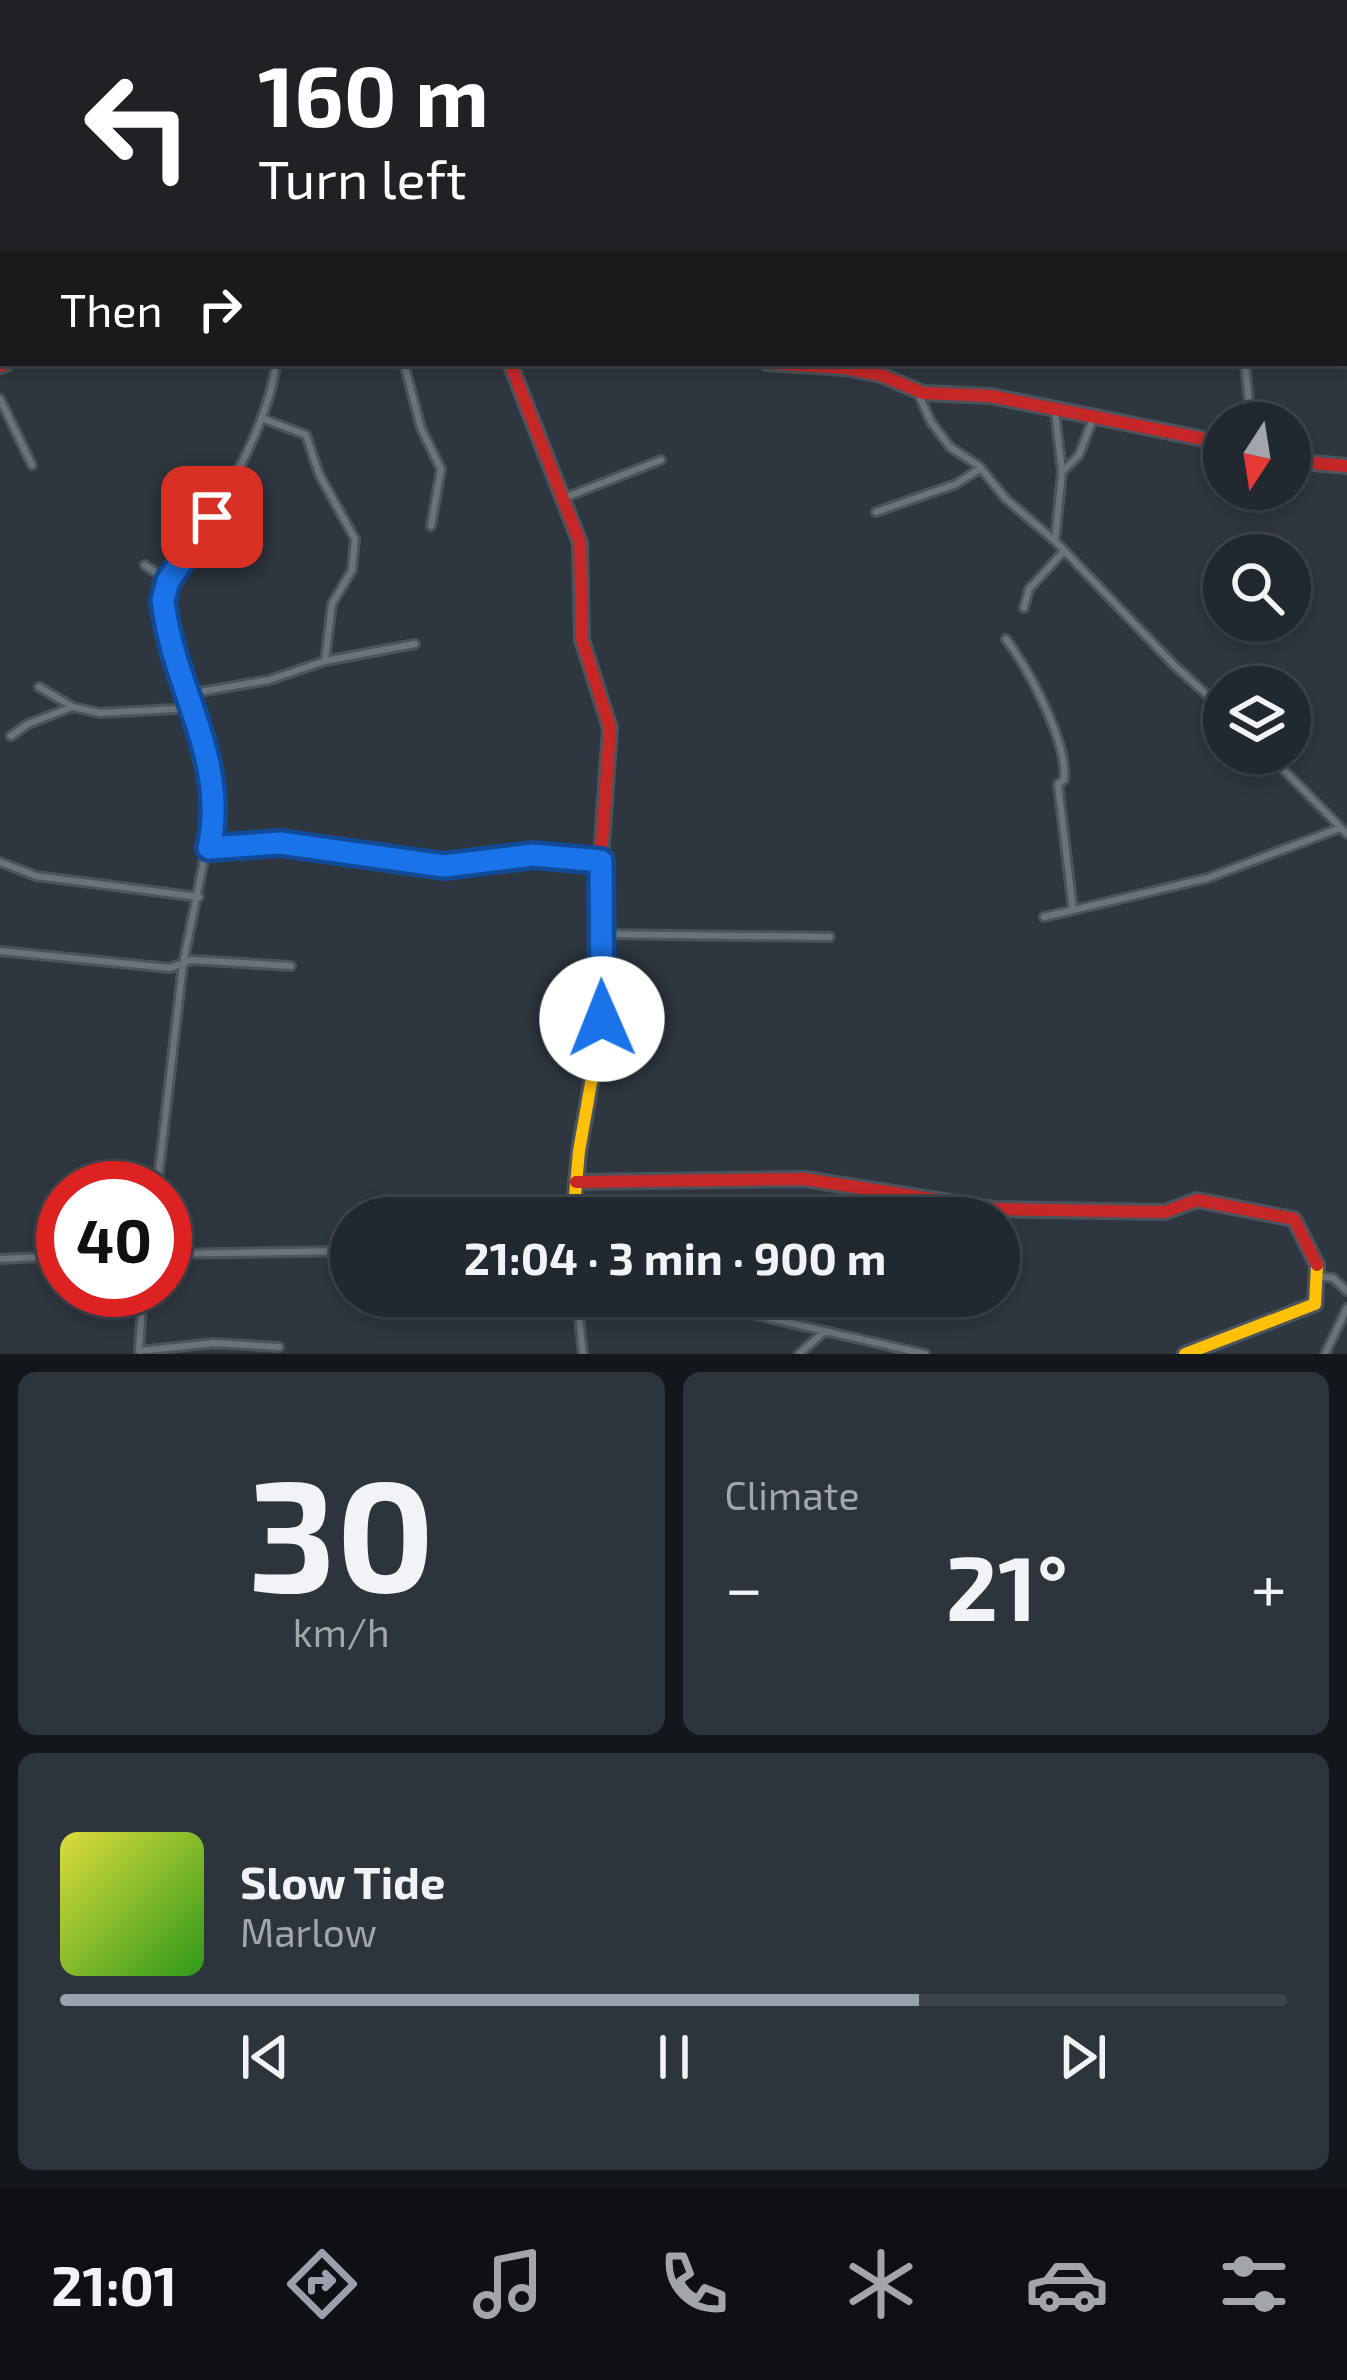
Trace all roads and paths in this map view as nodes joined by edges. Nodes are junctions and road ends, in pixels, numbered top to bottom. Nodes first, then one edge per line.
1 (275, 366) edge
2 (405, 366) edge
3 (511, 366) edge
4 (822, 366) edge
5 (1246, 366) edge
6 (879, 369) edge
7 (917, 392) junction
8 (0, 399) edge
9 (1249, 402) edge
10 (1054, 411) junction
11 (1093, 418) junction
12 (264, 419) junction
13 (1203, 439) edge
14 (661, 460) dead end
15 (1311, 462) edge
16 (32, 465) dead end
17 (1347, 466) edge
18 (981, 468) junction
19 (1062, 472) junction
20 (562, 499) junction
21 (876, 512) dead end
22 (431, 526) dead end
23 (1055, 541) junction
24 (1064, 551) junction
25 (145, 565) dead end
26 (168, 581) junction
27 (1024, 608) dead end
28 (1006, 639) dead end
29 (415, 644) dead end
30 (325, 661) junction
31 (39, 687) dead end
32 (1203, 689) edge
33 (188, 694) junction
34 (73, 706) junction
35 (193, 708) junction
36 (11, 736) dead end
37 (1287, 774) edge
38 (1343, 831) edge
39 (209, 848) junction
40 (601, 861) junction
41 (0, 862) edge
42 (199, 897) junction
43 (1073, 911) junction
44 (1044, 916) dead end
45 (599, 934) junction
46 (830, 937) dead end
47 (0, 951) edge
48 (183, 964) junction
49 (291, 966) dead end
50 (160, 1161) edge
51 (576, 1182) junction
52 (575, 1197) edge
53 (330, 1251) edge
54 (192, 1254) edge
55 (36, 1257) edge
56 (0, 1259) edge
57 (1318, 1276) junction
58 (1347, 1291) edge
59 (1347, 1308) edge
60 (141, 1317) edge
61 (579, 1317) edge
62 (764, 1317) edge
63 (825, 1331) junction
64 (279, 1348) dead end
65 (139, 1352) edge
66 (583, 1354) edge
67 (799, 1354) edge
68 (925, 1354) edge
69 (1185, 1354) edge
70 (1325, 1354) edge

1 - 12 street
2 - 22 street
3 - 20 street
4 - 6 street
5 - 9 street
6 - 7 street
7 - 10 street
7 - 18 street
8 - 16 street
10 - 11 street
10 - 19 street
11 - 13 street
11 - 19 street
12 - 26 street
12 - 30 street
14 - 20 street
15 - 17 street
18 - 21 street
18 - 23 street
19 - 23 street
20 - 40 street
23 - 24 street
24 - 27 street
24 - 32 street
25 - 26 street
26 - 33 street
28 - 43 street
29 - 30 street
30 - 33 street
31 - 34 street
33 - 35 street
34 - 35 street
34 - 36 street
35 - 39 street
37 - 38 street
38 - 43 street
39 - 40 street
39 - 42 street
40 - 45 street
41 - 42 street
42 - 48 street
43 - 44 street
45 - 46 street
45 - 51 street
47 - 48 street
48 - 49 street
48 - 50 street
51 - 52 street
51 - 57 street
53 - 54 street
55 - 56 street
57 - 58 street
57 - 69 street
59 - 70 street
60 - 65 street
61 - 66 street
62 - 63 street
63 - 67 street
63 - 68 street
64 - 65 street

